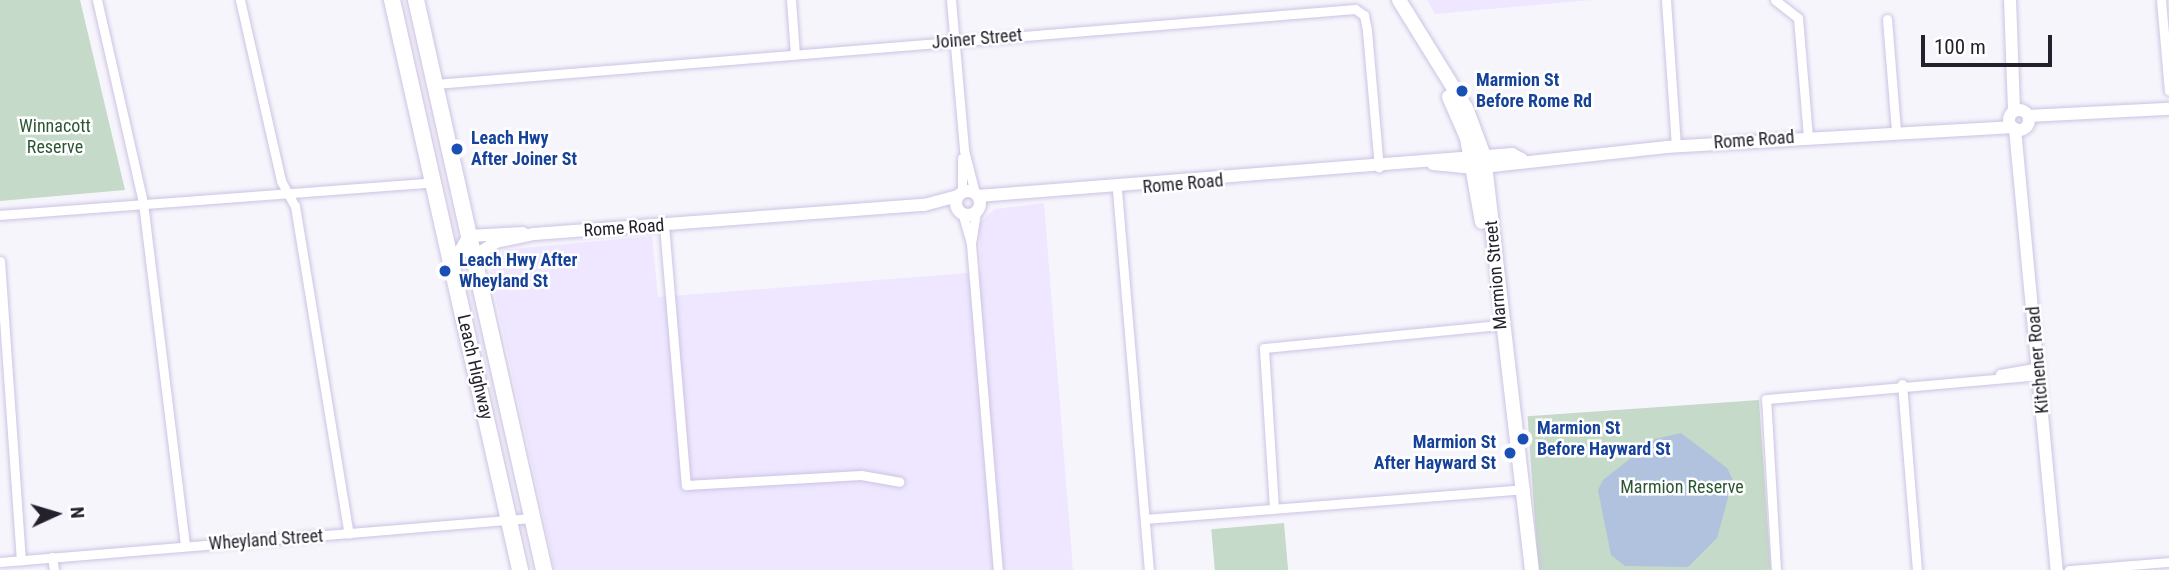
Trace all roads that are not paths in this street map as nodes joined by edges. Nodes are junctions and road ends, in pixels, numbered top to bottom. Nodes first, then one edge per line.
1 (97, 0) edge
2 (240, 0) edge
3 (393, 0) edge
4 (416, 0) edge
5 (791, 0) edge
6 (951, 0) edge
7 (1391, 0) edge
8 (1399, 0) edge
9 (1666, 0) edge
10 (1775, 0) edge
11 (2010, 0) edge
12 (2161, 0) edge
13 (1886, 19) dead end
14 (954, 40) junction
15 (795, 54) junction
16 (435, 85) junction
17 (2169, 91) edge
18 (2169, 109) edge
19 (2020, 120) junction
20 (1896, 130) junction
21 (1808, 136) junction
22 (1676, 146) junction
23 (1479, 162) junction
24 (1379, 169) junction
25 (434, 182) junction
26 (1117, 190) junction
27 (290, 194) junction
28 (968, 202) junction
29 (143, 203) junction
30 (0, 215) edge
31 (664, 225) junction
32 (534, 234) junction
33 (469, 236) junction
34 (971, 244) junction
35 (473, 257) junction
36 (0, 261) edge
37 (452, 265) junction
38 (1497, 325) junction
39 (2038, 371) junction
40 (1902, 384) junction
41 (899, 482) dead end
42 (1522, 489) junction
43 (1274, 509) junction
44 (532, 518) junction
45 (1146, 519) junction
46 (509, 522) junction
47 (349, 534) junction
48 (185, 545) junction
49 (52, 556) junction
50 (21, 560) junction
51 (0, 562) edge
52 (2169, 562) edge
53 (54, 570) edge
54 (520, 570) edge
55 (544, 570) edge
56 (998, 570) edge
57 (1149, 570) edge
58 (1526, 570) edge
59 (1532, 570) edge
60 (1776, 570) edge
61 (1917, 570) edge
62 (2057, 570) edge
63 (2069, 570) edge

1 - 29 street
2 - 27 street
3 - 25 highway, Leach Highway
4 - 16 highway, Leach Highway
5 - 15 street
6 - 14 street
7 - 23 main road, Marmion Street
8 - 23 main road, Marmion Street
9 - 22 street
10 - 21 street
11 - 19 street, Kitchener Road
12 - 17 street
13 - 20 street
14 - 15 street, Joiner Street
14 - 24 street, Joiner Street
14 - 28 street
15 - 16 street, Joiner Street
16 - 33 highway, Leach Highway
18 - 19 street, Rome Road
19 - 20 street, Rome Road
19 - 39 street, Kitchener Road
20 - 21 street, Rome Road
21 - 22 street, Rome Road
22 - 23 street, Rome Road
23 - 24 street, Rome Road
23 - 38 main road, Marmion Street
24 - 26 street, Rome Road
25 - 27 street
25 - 37 highway, Leach Highway
26 - 28 street, Rome Road
26 - 45 street
27 - 29 street
27 - 47 street
28 - 31 street, Rome Road
28 - 34 street
28 - 34 street
29 - 30 street
29 - 48 street
31 - 32 street, Rome Road
31 - 41 street
32 - 33 street, Rome Road
32 - 35 street, Rome Road
33 - 35 highway, Leach Highway
33 - 37 street
34 - 56 street
35 - 44 highway, Leach Highway
36 - 50 street
37 - 46 highway, Leach Highway
38 - 42 main road, Marmion Street
38 - 43 street
39 - 40 street
39 - 62 street, Kitchener Road
40 - 60 street
40 - 61 street
42 - 43 street
42 - 58 main road, Marmion Street
42 - 59 main road, Marmion Street
43 - 45 street
44 - 46 street, Wheyland Street
44 - 55 highway, Leach Highway
45 - 57 street
46 - 47 street, Wheyland Street
46 - 54 highway, Leach Highway
47 - 48 street, Wheyland Street
48 - 49 street, Wheyland Street
49 - 50 street, Wheyland Street
49 - 53 street
50 - 51 street, Wheyland Street
52 - 63 street

